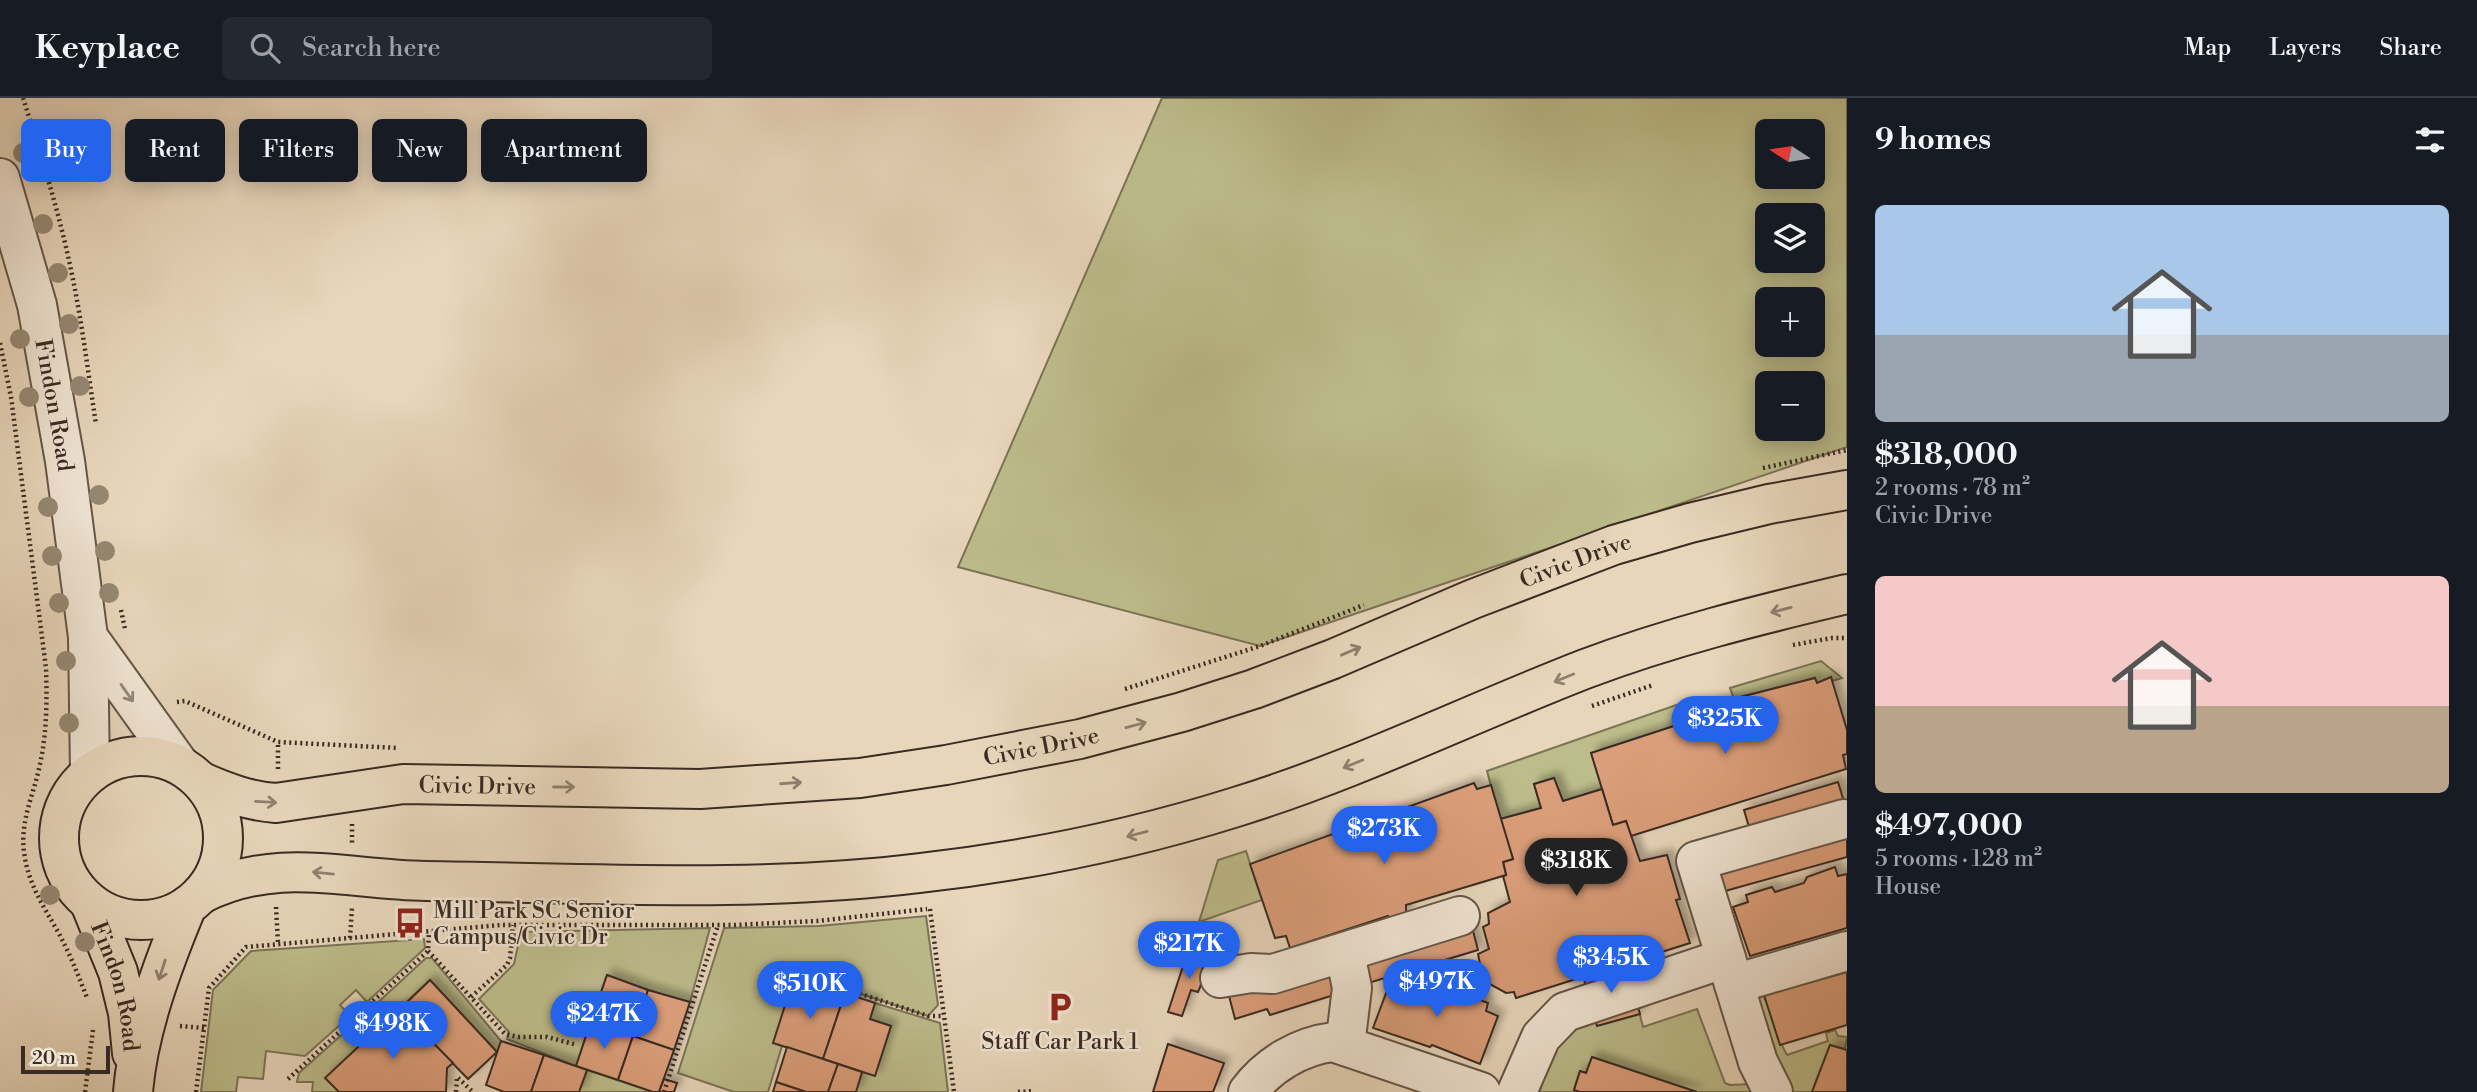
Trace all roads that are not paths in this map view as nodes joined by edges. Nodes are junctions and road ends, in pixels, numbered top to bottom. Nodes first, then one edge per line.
1 (0, 178) edge
2 (1847, 490) edge
3 (1847, 594) edge
4 (88, 637) junction
5 (190, 773) junction
6 (90, 774) junction
7 (1844, 819) dead end
8 (194, 900) junction
9 (90, 902) junction
10 (1460, 916) dead end
11 (1847, 951) edge
12 (1345, 953) junction
13 (1730, 971) junction
14 (1220, 978) dead end
15 (1345, 1046) junction
16 (133, 1082) edge
17 (1248, 1092) edge
18 (1481, 1092) edge
19 (1517, 1092) edge
20 (1773, 1092) edge

1 - 4 street, Findon Road
5 -> 2 main road, Civic Drive
3 -> 8 main road
4 -> 5 street, Findon Road
4 - 6 street, Findon Road
5 - 6 main road
5 - 8 main road
6 - 9 main road
7 - 13 street
8 - 9 main road
8 -> 16 main road, Findon Road
9 - 16 main road, Findon Road
10 - 12 street
11 - 13 street
12 - 14 street
12 - 15 street
13 - 19 street
13 - 20 street
15 - 17 street
15 - 18 street

